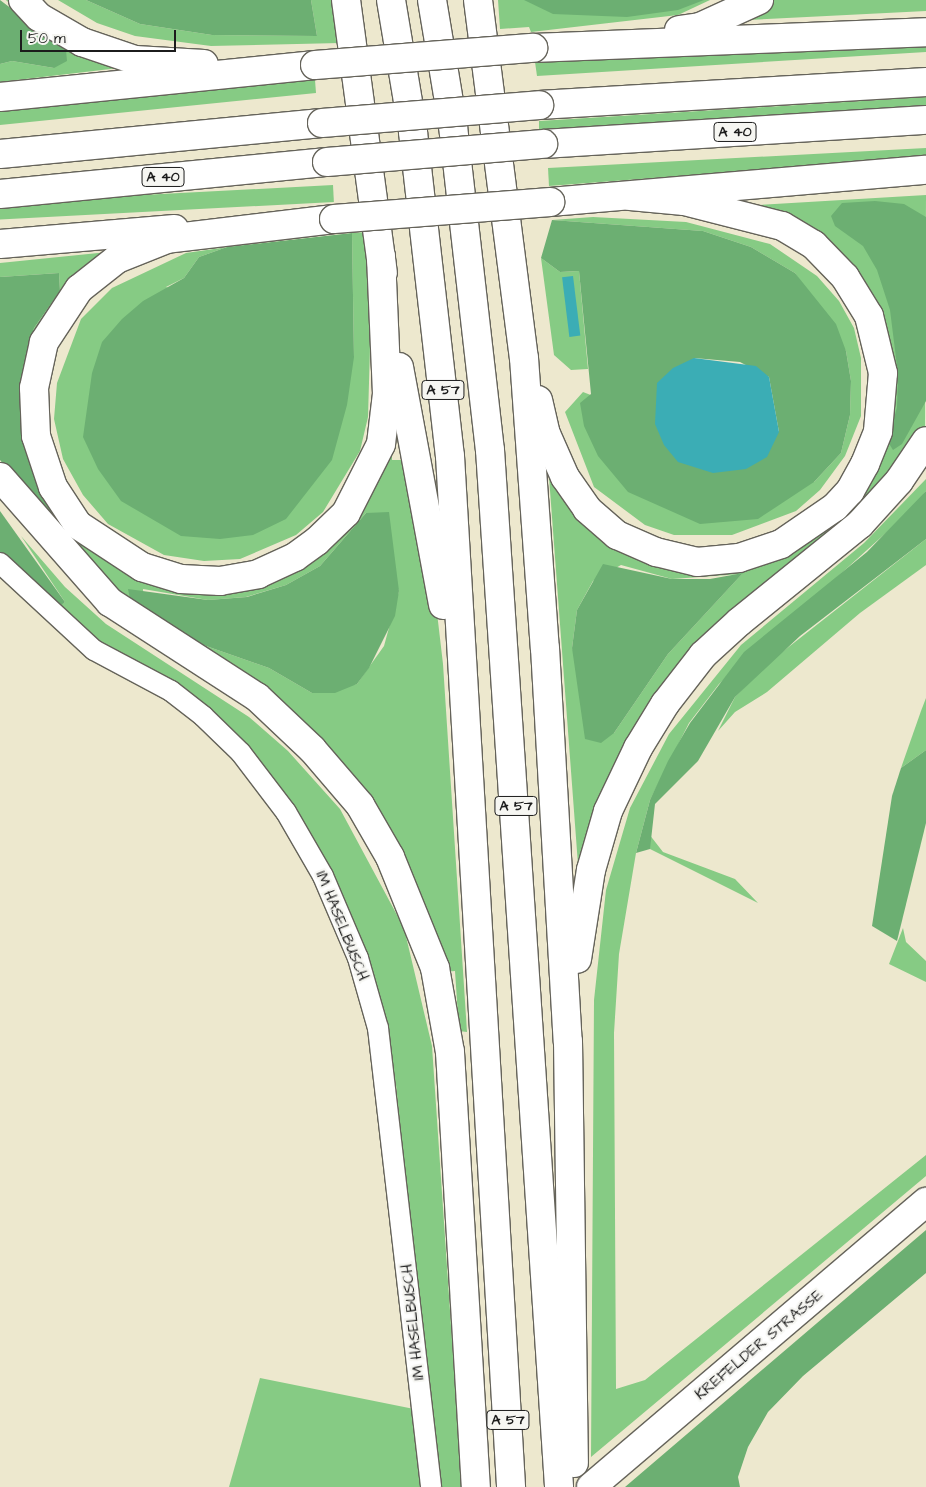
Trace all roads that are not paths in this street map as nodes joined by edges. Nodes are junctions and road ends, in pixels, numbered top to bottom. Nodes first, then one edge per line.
1 (23, 0) edge
2 (346, 0) edge
3 (391, 0) edge
4 (432, 0) edge
5 (479, 0) edge
6 (759, 0) edge
7 (926, 32) edge
8 (610, 42) junction
9 (276, 69) junction
10 (926, 82) edge
11 (0, 97) edge
12 (926, 120) edge
13 (0, 154) edge
14 (926, 170) edge
15 (894, 174) junction
16 (926, 174) edge
17 (0, 194) edge
18 (630, 196) junction
19 (280, 224) junction
20 (0, 244) edge
21 (381, 256) junction
22 (524, 358) junction
23 (926, 441) edge
24 (0, 477) edge
25 (0, 563) edge
26 (472, 781) junction
27 (926, 1202) edge
28 (573, 1220) junction
29 (431, 1487) edge
30 (476, 1487) edge
31 (511, 1487) edge
32 (559, 1487) edge
33 (574, 1487) edge
34 (591, 1487) edge

1 - 9 main road
2 - 21 main road
3 - 26 main road, A 57
4 - 32 main road, A 57
5 - 22 main road
6 - 8 main road
7 - 8 main road
8 - 9 main road, bridge
9 - 11 main road
10 - 13 main road, bridge
12 - 17 main road, A 40, bridge
14 - 15 main road
15 - 16 main road
15 - 18 main road
18 - 19 main road, bridge
18 - 22 main road
19 - 20 main road
19 - 21 main road
21 - 26 main road
22 - 28 main road
23 - 28 main road
24 - 30 main road
25 - 29 street, IM HASELBUSCH
26 - 31 main road, A 57
27 - 34 main road, KREFELDER STRASSE
28 - 33 main road

